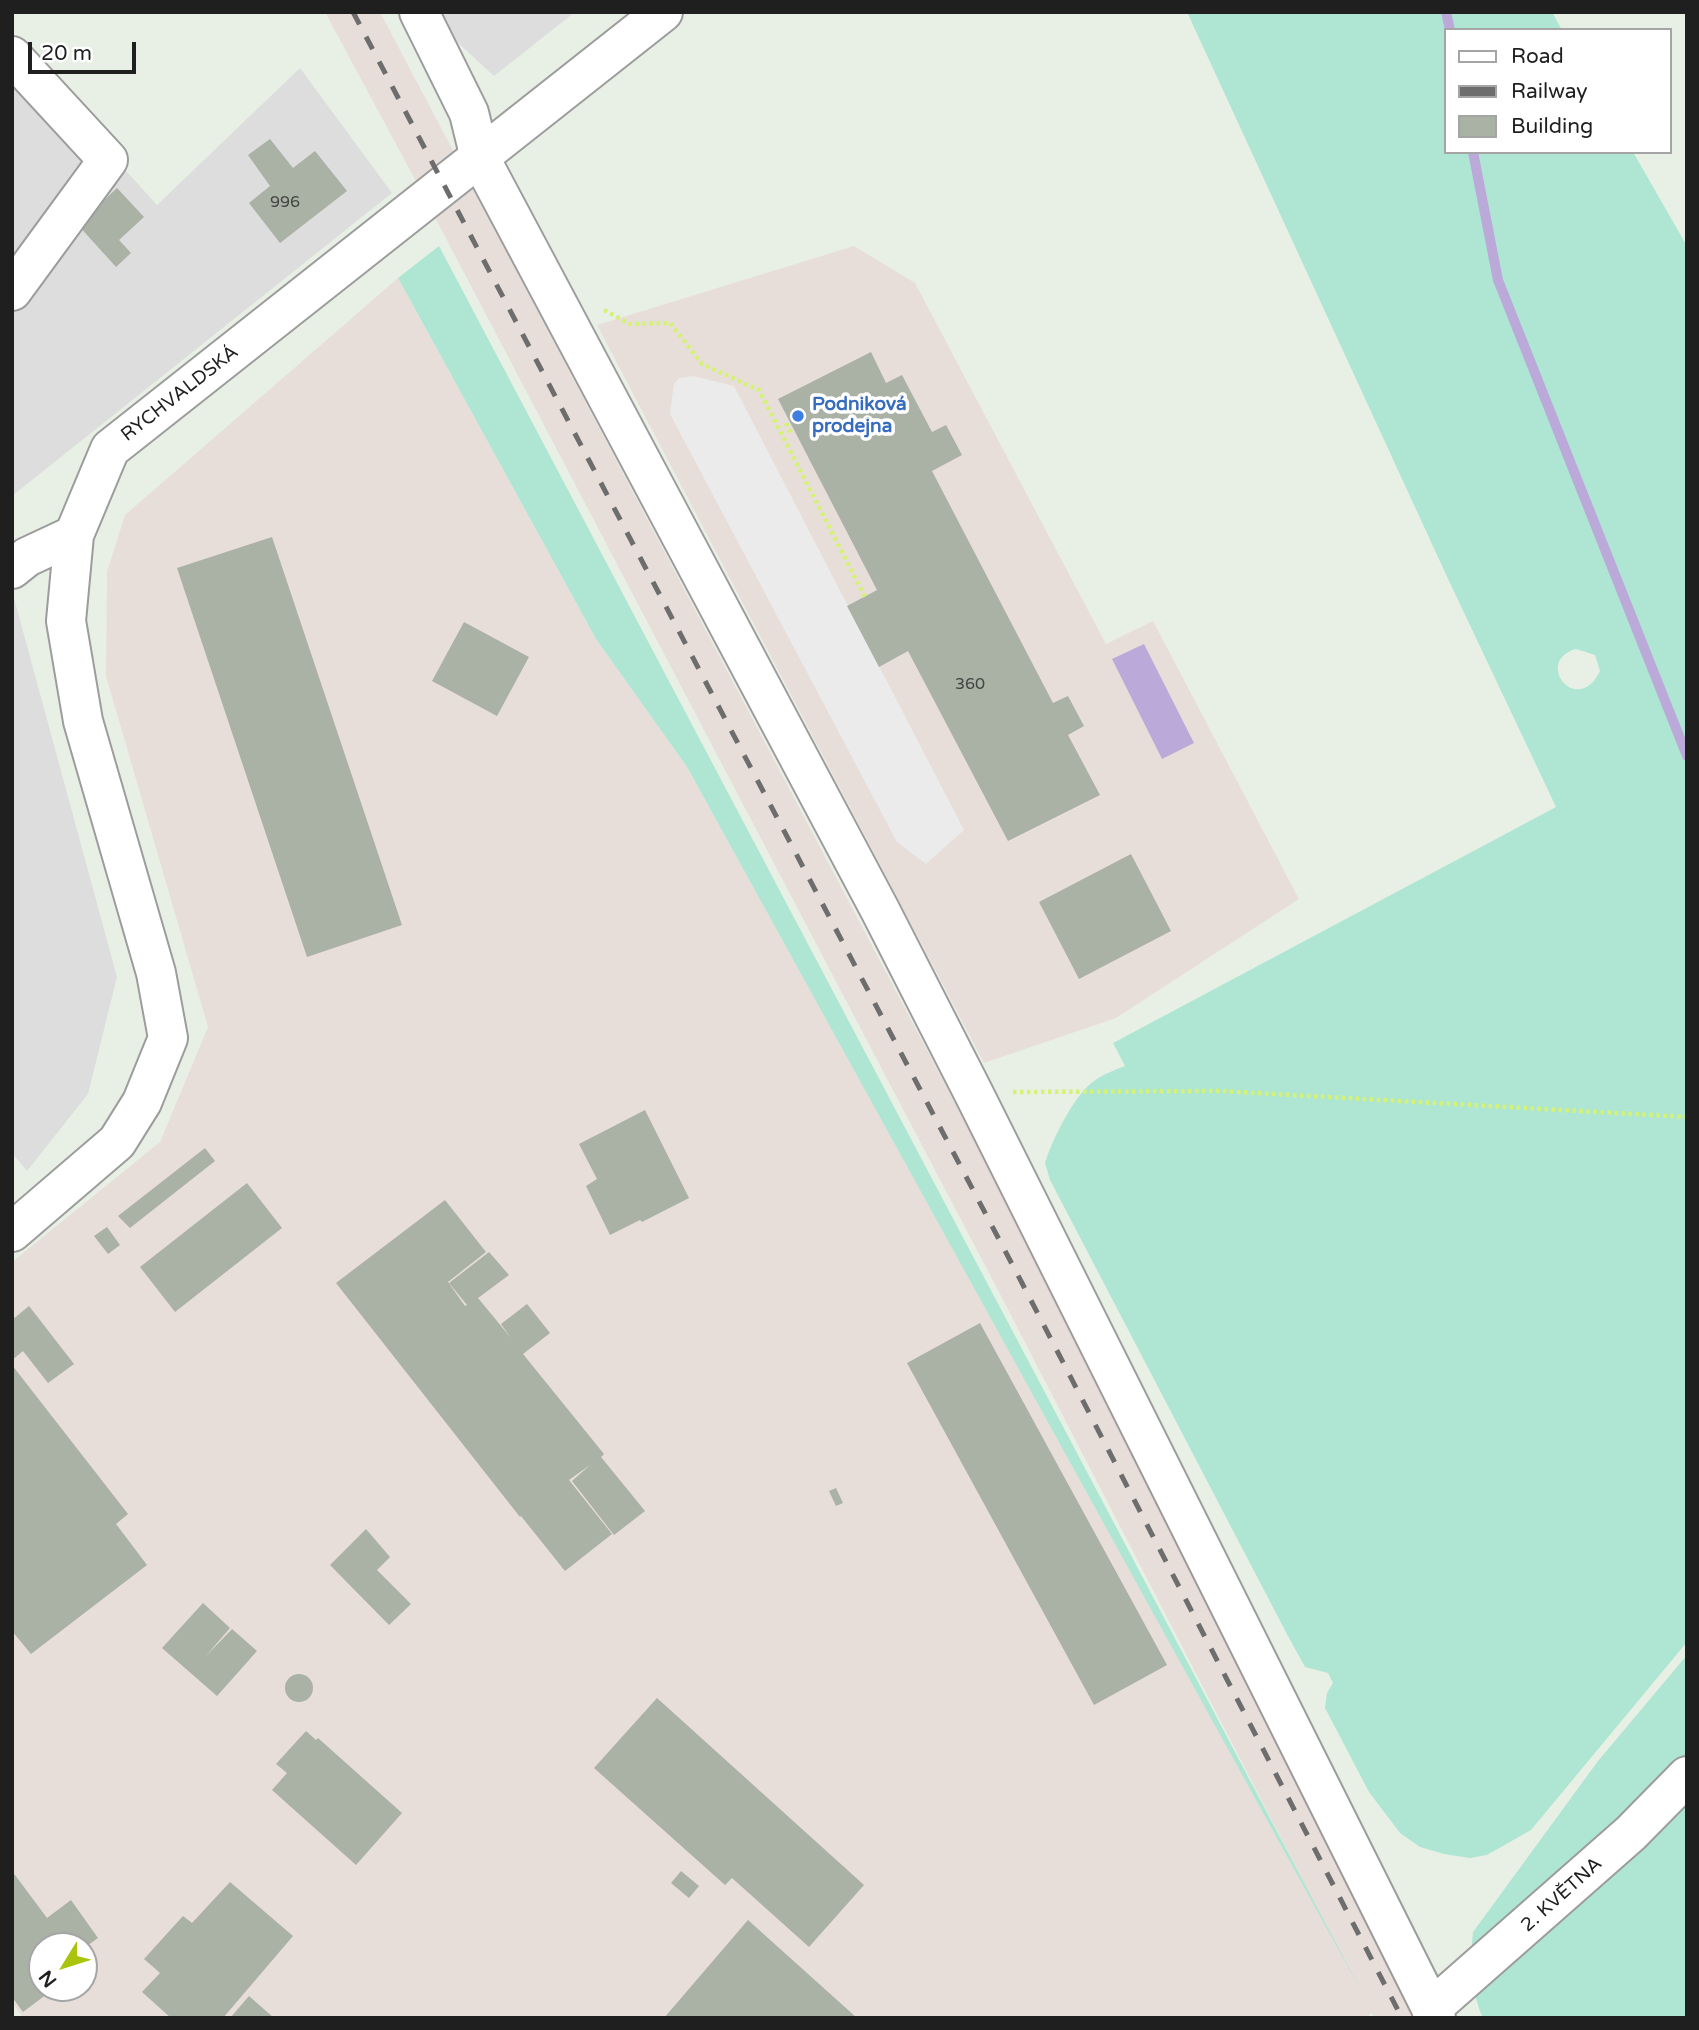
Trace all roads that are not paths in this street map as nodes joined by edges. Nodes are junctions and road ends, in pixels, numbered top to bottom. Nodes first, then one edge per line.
1 (419, 12) edge
2 (663, 12) edge
3 (12, 56) edge
4 (480, 158) junction
5 (12, 291) edge
6 (74, 536) junction
7 (12, 569) edge
8 (12, 1232) edge
9 (1687, 1776) edge
10 (1434, 2013) edge

1 - 4 street
2 - 4 street, RYCHVALDSKÁ
3 - 5 street
4 - 6 street, RYCHVALDSKÁ
4 - 10 street
6 - 7 street
6 - 8 street, RYCHVALDSKÁ
9 - 10 street, 2. KVĚTNA

